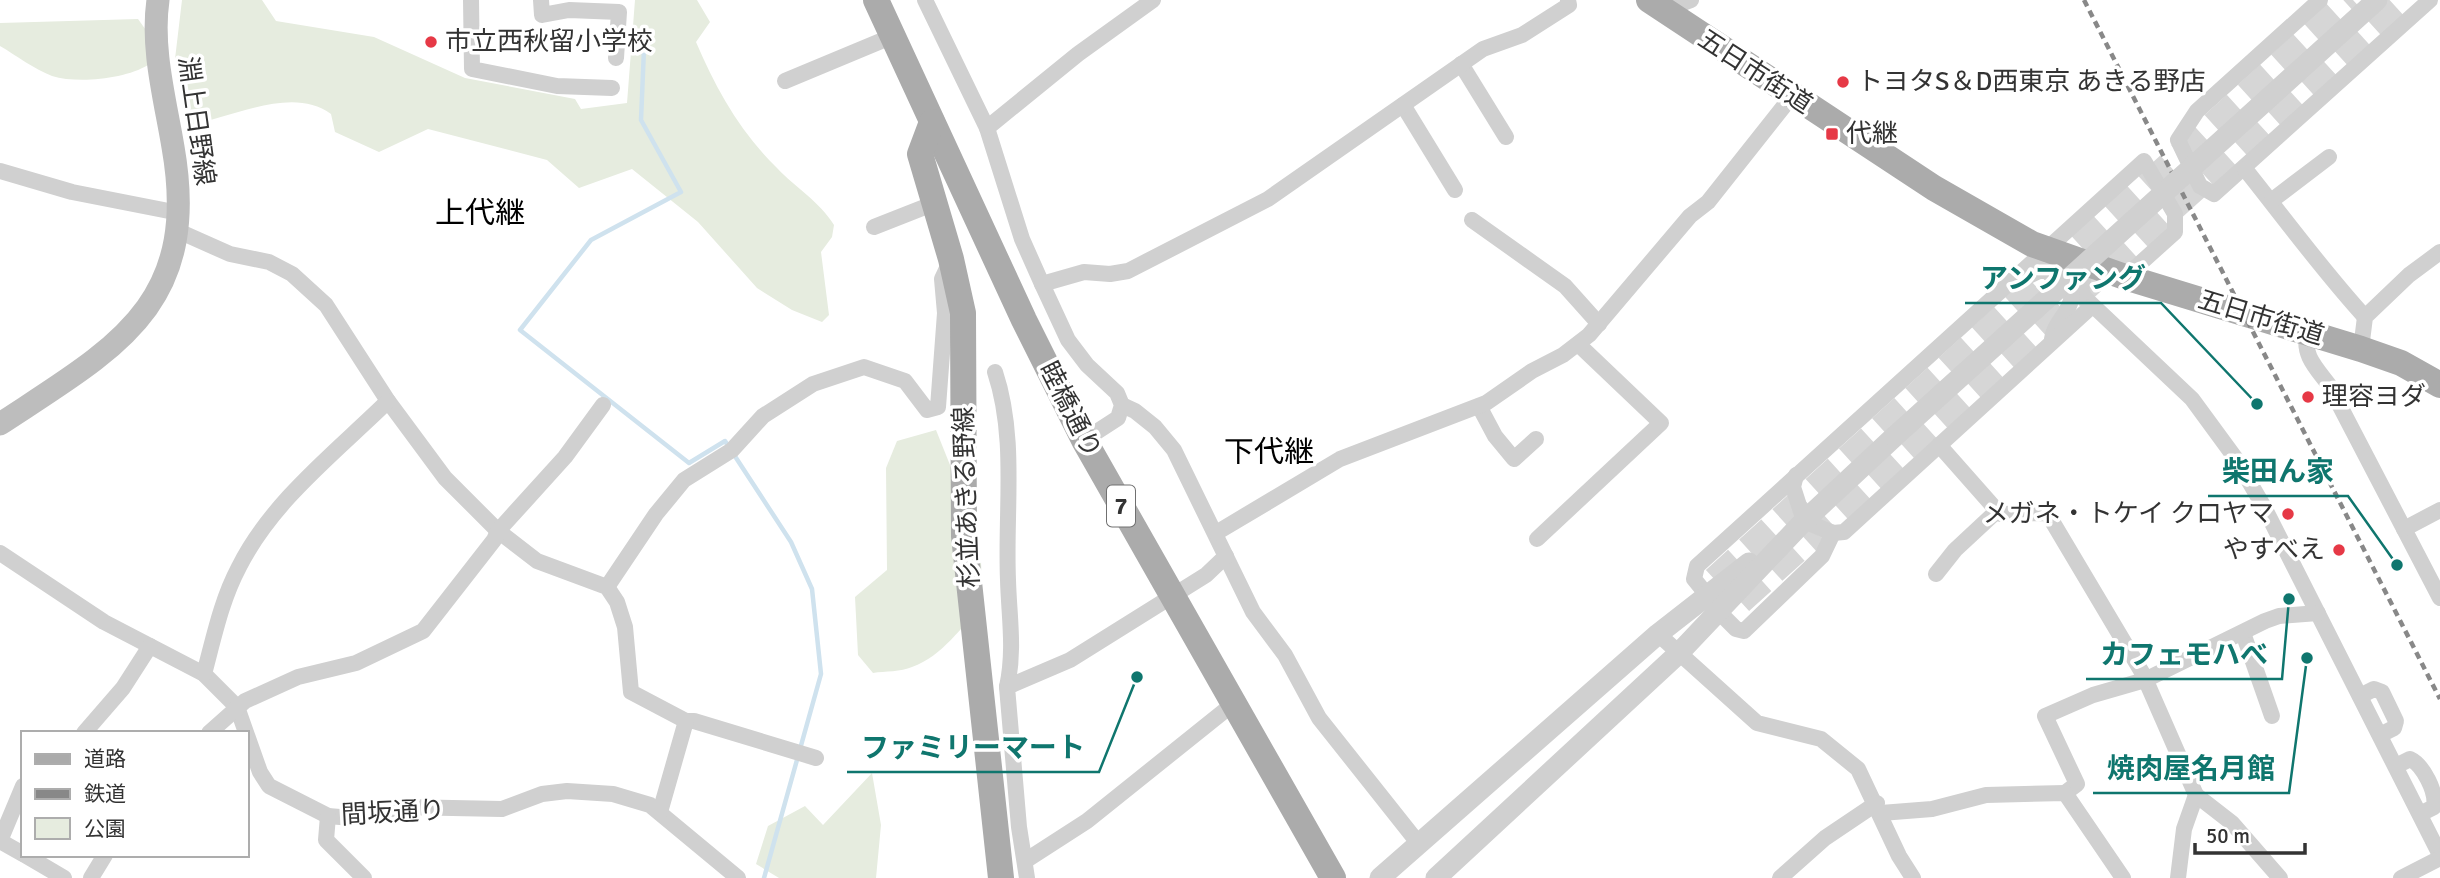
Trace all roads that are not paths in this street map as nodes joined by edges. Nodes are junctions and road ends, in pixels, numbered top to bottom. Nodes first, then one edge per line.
1 (158, 0) edge
2 (471, 0) edge
3 (541, 0) edge
4 (876, 0) edge
5 (925, 0) edge
6 (936, 0) edge
7 (1153, 0) edge
8 (1568, 0) edge
9 (1690, 0) edge
10 (2320, 0) edge
11 (2377, 0) edge
12 (2430, 0) edge
13 (1655, 5) edge
14 (937, 25) junction
15 (893, 36) junction
16 (616, 58) dead end
17 (1461, 64) junction
18 (785, 81) dead end
19 (612, 88) dead end
20 (1792, 96) junction
21 (1404, 105) junction
22 (932, 122) junction
23 (987, 128) junction
24 (1506, 137) dead end
25 (2329, 157) dead end
26 (2245, 169) junction
27 (0, 171) edge
28 (1455, 190) dead end
29 (2271, 201) junction
30 (935, 203) junction
31 (1472, 220) dead end
32 (177, 222) junction
33 (874, 228) dead end
34 (2046, 249) junction
35 (2440, 252) edge
36 (951, 259) junction
37 (2087, 263) junction
38 (2125, 277) junction
39 (1042, 284) junction
40 (2001, 290) junction
41 (2092, 306) junction
42 (2365, 317) junction
43 (1599, 324) junction
44 (2308, 333) junction
45 (2052, 343) junction
46 (1578, 344) junction
47 (2361, 349) junction
48 (995, 372) dead end
49 (2440, 385) edge
50 (388, 401) junction
51 (603, 405) dead end
52 (1122, 405) junction
53 (1479, 406) junction
54 (0, 424) edge
55 (1536, 439) dead end
56 (1084, 440) junction
57 (1940, 445) junction
58 (1796, 475) junction
59 (2440, 510) edge
60 (1997, 511) junction
61 (1804, 521) junction
62 (2404, 529) junction
63 (498, 531) junction
64 (1216, 533) junction
65 (1833, 533) junction
66 (1537, 539) dead end
67 (0, 553) edge
68 (1226, 556) junction
69 (1936, 574) dead end
70 (607, 587) junction
71 (1171, 597) junction
72 (2440, 598) edge
73 (1713, 603) junction
74 (2318, 613) junction
75 (2243, 633) junction
76 (1658, 634) junction
77 (149, 646) junction
78 (1678, 654) junction
79 (204, 674) junction
80 (2145, 680) junction
81 (1007, 687) junction
82 (1233, 704) junction
83 (237, 707) junction
84 (2272, 716) dead end
85 (686, 721) junction
86 (87, 731) edge
87 (211, 731) edge
88 (245, 731) edge
89 (248, 738) edge
90 (806, 755) dead end
91 (21, 791) edge
92 (2065, 793) junction
93 (2196, 795) junction
94 (1879, 808) junction
95 (660, 812) junction
96 (328, 816) junction
97 (1419, 844) junction
98 (21, 853) edge
99 (2440, 856) edge
100 (27, 857) edge
101 (104, 857) edge
102 (1025, 861) junction
103 (64, 878) edge
104 (91, 878) edge
105 (365, 878) edge
106 (738, 878) edge
107 (1001, 878) edge
108 (1027, 878) edge
109 (1333, 878) edge
110 (1380, 878) edge
111 (1436, 878) edge
112 (1780, 878) edge
113 (1913, 878) edge
114 (2123, 878) edge
115 (2178, 878) edge
116 (2280, 878) edge
117 (2401, 878) edge

1 - 32 main road, 淵上日野線
2 - 19 street
3 - 16 street
4 - 15 main road, 睦橋通り / 7
5 - 14 street
6 - 14 street
7 - 23 street
8 - 17 street
9 - 13 street
10 - 26 street
11 - 61 street, bridge
12 - 26 street
13 - 20 main road, 五日市街道
14 - 23 street
15 - 18 street
15 - 22 main road, 睦橋通り / 7
17 - 21 street
17 - 24 street
20 - 34 main road, 五日市街道
20 - 43 street
21 - 28 street
21 - 39 street
22 - 30 main road, 杉並あきる野線
22 - 56 main road, 睦橋通り / 7
23 - 39 street
25 - 29 street
26 - 29 street
27 - 32 street
29 - 42 street
30 - 33 street
30 - 36 main road, 杉並あきる野線
31 - 43 street
32 - 50 street
32 - 54 main road, 淵上日野線
34 - 37 main road, 五日市街道
34 - 38 street
34 - 40 street
35 - 42 street
36 - 70 street
36 - 107 main road, 杉並あきる野線
37 - 38 main road, 五日市街道
37 - 41 street
38 - 44 main road, 五日市街道
39 - 52 street
40 - 45 street
40 - 58 street
41 - 45 street
41 - 74 street
42 - 47 street
43 - 46 street
44 - 47 main road, 五日市街道
44 - 62 street
45 - 57 street
46 - 53 street
46 - 66 street
47 - 49 main road, 五日市街道
48 - 81 street
50 - 63 street
50 - 79 street
51 - 63 street
52 - 56 street
52 - 64 street
53 - 55 street
53 - 64 street
56 - 71 main road, 睦橋通り / 7
57 - 60 street
57 - 65 street
58 - 61 street
58 - 73 street
59 - 62 street
60 - 69 street
60 - 80 street
61 - 65 street
61 - 73 street
62 - 72 street
63 - 70 street
63 - 83 street
64 - 68 street
65 - 73 street
67 - 77 street, 間坂通り
68 - 71 street
68 - 97 street
70 - 85 street
71 - 81 street
71 - 82 main road, 睦橋通り / 7
73 - 76 street
73 - 78 street
74 - 75 street
74 - 99 street
75 - 80 street
75 - 84 street
76 - 78 street
76 - 97 street
77 - 79 street, 間坂通り
77 - 86 street
78 - 94 street
78 - 111 street
79 - 83 street, 間坂通り
80 - 92 street
80 - 93 street
81 - 102 street
82 - 102 street
82 - 109 main road, 睦橋通り / 7
83 - 87 street
83 - 88 street, 間坂通り
85 - 90 street
85 - 95 street
89 - 96 street, 間坂通り
91 - 98 street
92 - 94 street
92 - 114 street
93 - 115 street
93 - 116 street
94 - 112 street
94 - 113 street
95 - 96 street, 間坂通り
95 - 106 street, 間坂通り
96 - 105 street
97 - 110 street
99 - 117 street
100 - 103 street
101 - 104 street
102 - 108 street

